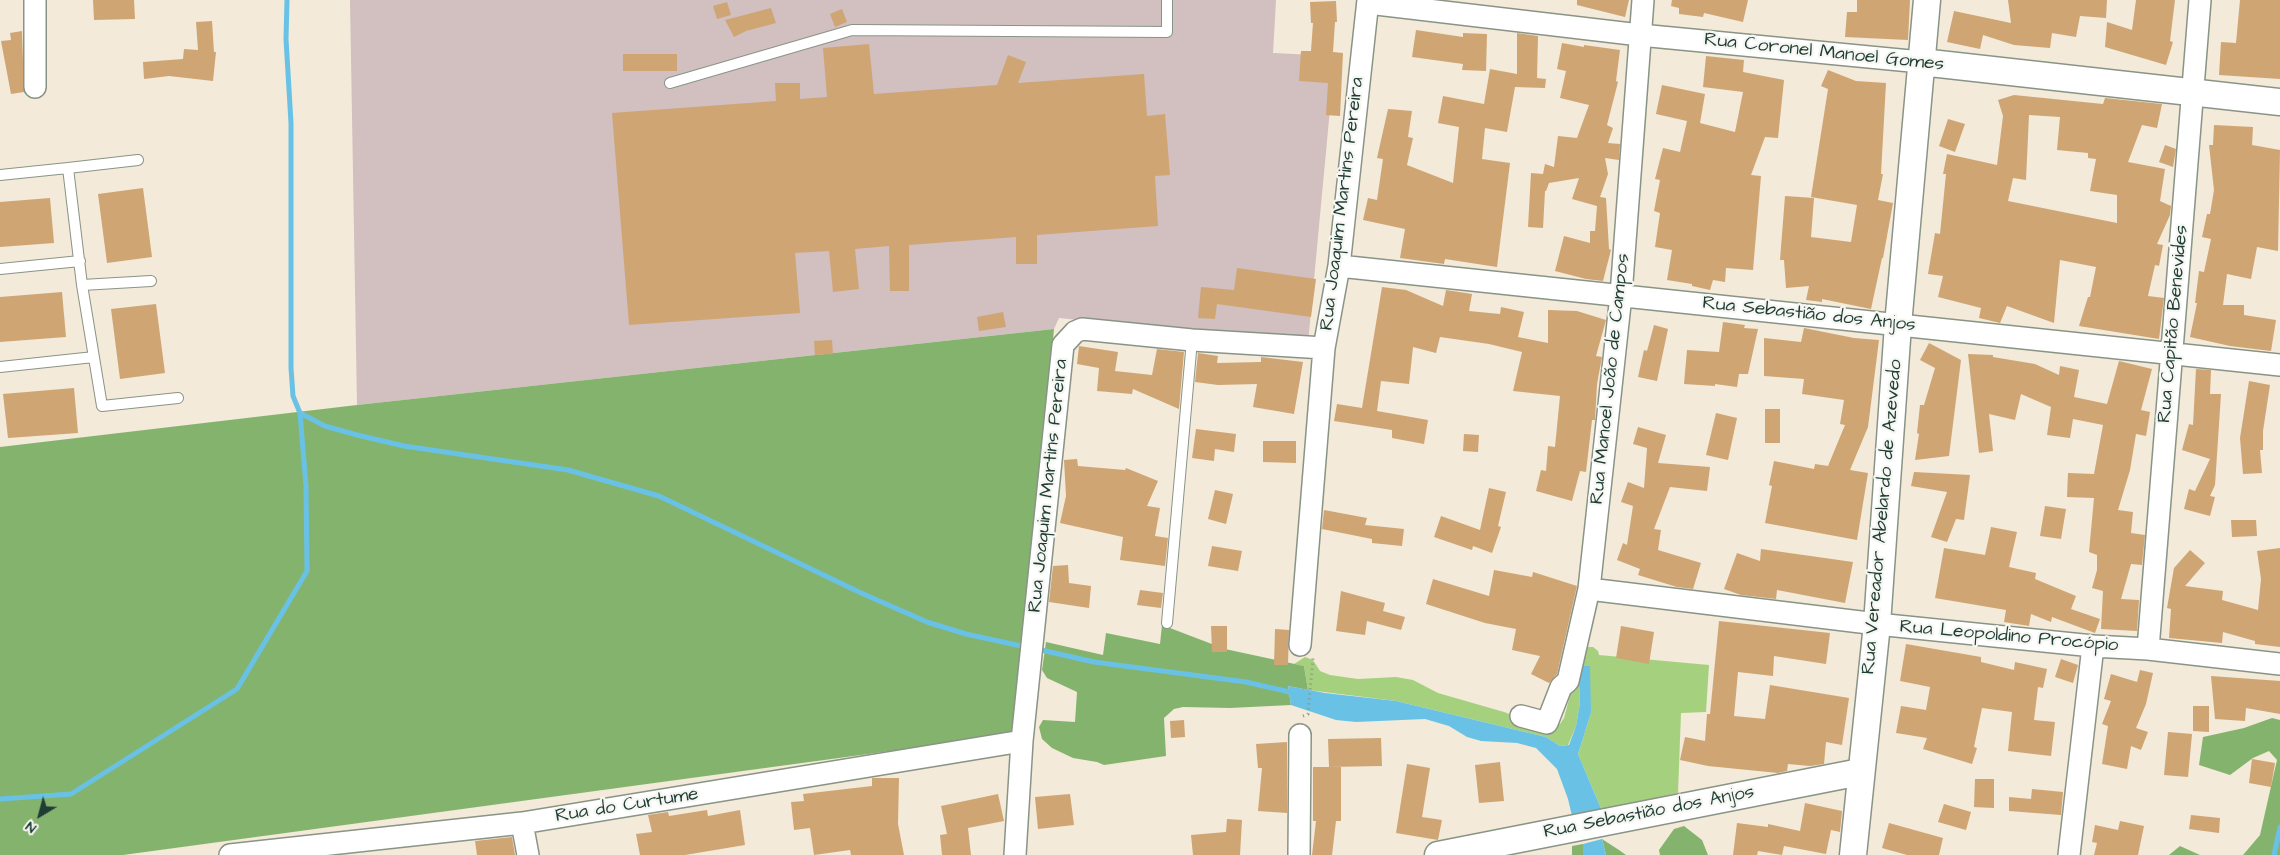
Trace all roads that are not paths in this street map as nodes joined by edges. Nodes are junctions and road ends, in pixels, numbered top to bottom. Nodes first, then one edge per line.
1 (35, 0) edge
2 (1167, 0) edge
3 (1643, 0) edge
4 (1927, 0) edge
5 (2200, 0) edge
6 (1368, 2) edge
7 (1640, 35) junction
8 (1921, 62) junction
9 (670, 83) dead end
10 (35, 88) dead end
11 (2193, 92) junction
12 (2280, 102) edge
13 (138, 160) dead end
14 (68, 168) junction
15 (0, 175) edge
16 (80, 261) junction
17 (1338, 266) junction
18 (0, 269) edge
19 (151, 281) dead end
20 (82, 286) junction
21 (1621, 295) junction
22 (1898, 325) junction
23 (1192, 340) junction
24 (1324, 348) junction
25 (2171, 354) junction
26 (94, 357) junction
27 (2280, 365) edge
28 (0, 367) edge
29 (178, 398) dead end
30 (1589, 589) junction
31 (1167, 623) dead end
32 (1876, 624) junction
33 (2093, 646) junction
34 (2148, 649) junction
35 (1307, 651) road end
36 (2280, 664) edge
37 (1521, 716) dead end
38 (1300, 735) dead end
39 (1022, 741) junction
40 (1860, 772) junction
41 (522, 823) junction
42 (1469, 852) edge
43 (230, 855) edge
44 (528, 855) edge
45 (1014, 855) edge
46 (1299, 855) edge
47 (1438, 855) edge
48 (1853, 855) edge
49 (2069, 855) edge

1 - 10 street
2 - 9 lane
3 - 7 street, Rua Manoel João de Campos
4 - 8 street, Rua Vereador Abelardo de Azevedo
5 - 11 street, Rua Capitão Benevides
6 - 7 street, Rua Coronel Manoel Gomes
6 - 17 street, Rua Joaquim Martins Pereira
7 - 8 street, Rua Coronel Manoel Gomes
7 - 21 street, Rua Manoel João de Campos
8 - 11 street, Rua Coronel Manoel Gomes
8 - 22 street, Rua Vereador Abelardo de Azevedo
11 - 12 street, Rua Coronel Manoel Gomes
11 - 25 street, Rua Capitão Benevides
13 - 14 lane
14 - 15 lane
14 - 16 lane
16 - 18 lane
16 - 20 lane
17 - 21 street, Rua Sebastião dos Anjos
17 - 24 street, Rua Joaquim Martins Pereira
19 - 20 lane
20 - 26 lane
21 - 22 street, Rua Sebastião dos Anjos
21 - 30 street, Rua Manoel João de Campos
22 - 25 street, Rua Sebastião dos Anjos
22 - 32 street, Rua Vereador Abelardo de Azevedo
23 - 24 street, Rua Joaquim Martins Pereira
23 - 31 lane
23 - 39 street, Rua Joaquim Martins Pereira
24 - 35 street
25 - 27 street, Rua Sebastião dos Anjos
25 - 34 street, Rua Capitão Benevides
26 - 28 lane
26 - 29 lane
30 - 32 street, Rua Leopoldino Procópio
30 - 37 street, Rua Manoel João de Campos
32 - 33 street, Rua Leopoldino Procópio
32 - 40 street, Rua Vereador Abelardo de Azevedo
33 - 34 street, Rua Leopoldino Procópio
33 - 49 street
34 - 36 street, Rua Leopoldino Procópio
38 - 46 street
39 - 41 street, Rua do Curtume
39 - 45 street, Rua Joaquim Martins Pereira
40 - 42 street, Rua Sebastião dos Anjos
40 - 48 street, Rua Vereador Abelardo de Azevedo
41 - 43 street, Rua do Curtume
41 - 44 street
42 - 47 street, Rua Sebastião dos Anjos

